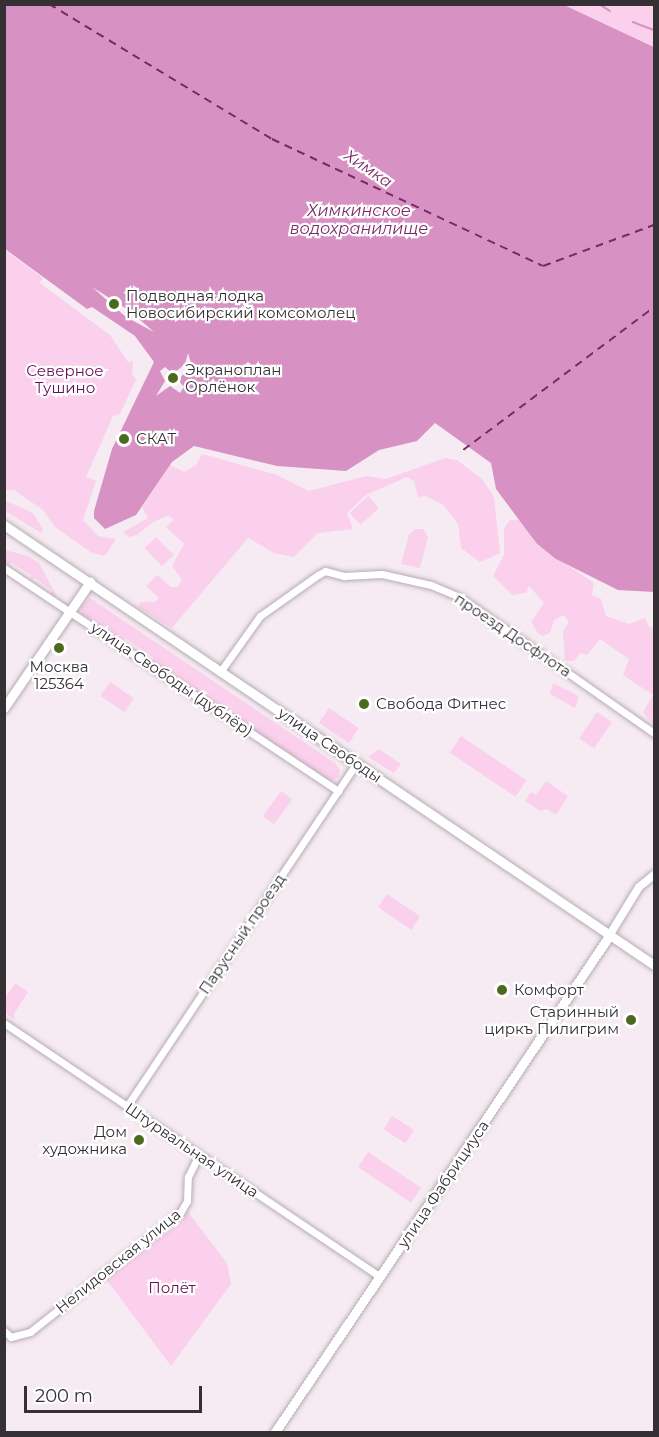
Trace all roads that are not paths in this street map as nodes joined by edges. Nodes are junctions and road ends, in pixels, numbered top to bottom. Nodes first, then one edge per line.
1 (4, 525) edge
2 (4, 568) edge
3 (90, 582) junction
4 (70, 612) junction
5 (220, 672) junction
6 (4, 708) edge
7 (654, 734) edge
8 (357, 763) junction
9 (338, 791) junction
10 (654, 875) edge
11 (609, 936) junction
12 (654, 965) edge
13 (4, 1023) edge
14 (127, 1106) junction
15 (199, 1154) junction
16 (380, 1277) junction
17 (4, 1332) edge
18 (275, 1432) edge

1 - 3 main road, улица Свободы
2 - 4 street, улица Свободы (дублёр)
3 - 4 main road
3 - 5 main road, улица Свободы
4 - 6 main road
4 - 9 street, улица Свободы (дублёр)
5 - 7 street, проезд Досфлота
5 - 8 main road, улица Свободы
8 - 9 street, Парусный проезд
8 - 11 main road, улица Свободы
9 - 14 street, Парусный проезд
10 - 11 street
11 - 12 main road, улица Свободы
11 - 16 main road, улица Фабрициуса
13 - 14 street, Штурвальная улица
14 - 15 street, Штурвальная улица
15 - 16 street, Штурвальная улица
15 - 17 street, Нелидовская улица
16 - 18 main road, улица Фабрициуса

